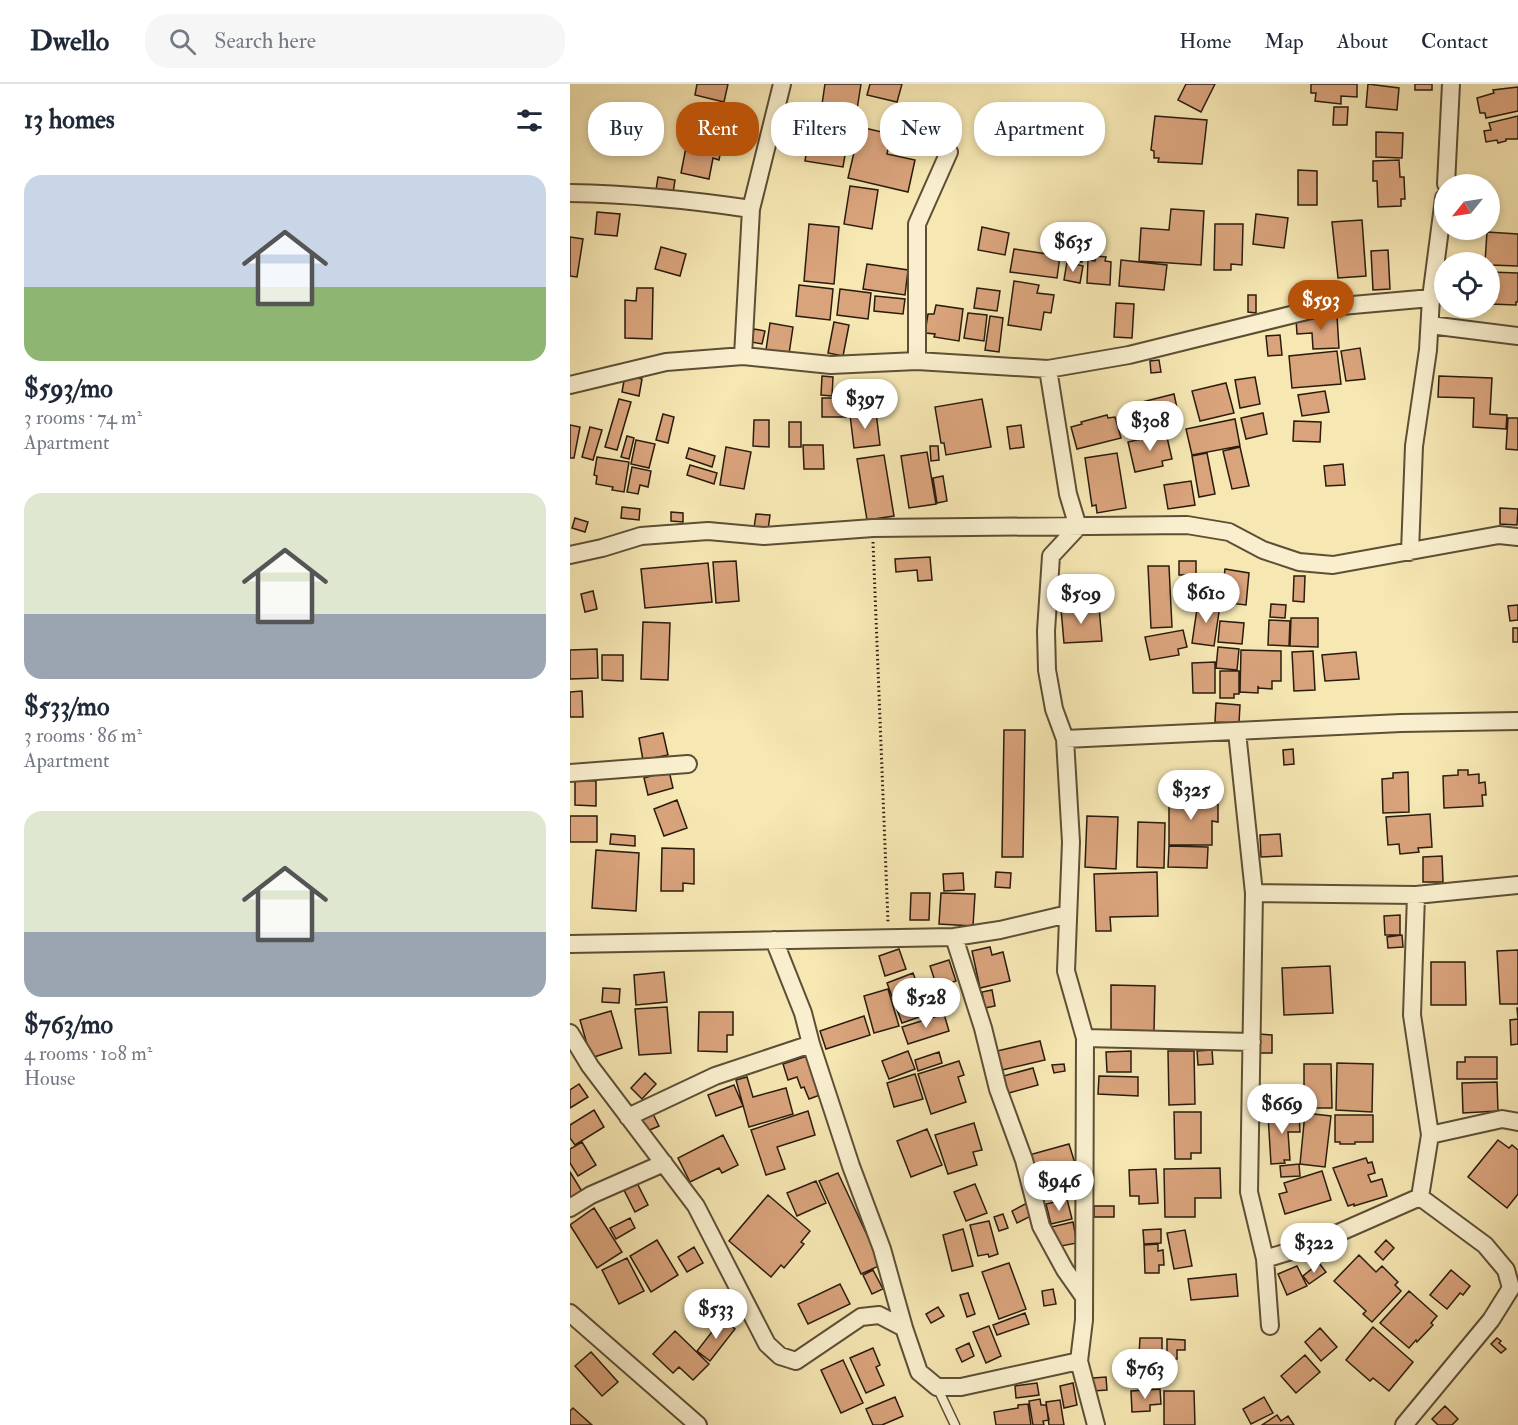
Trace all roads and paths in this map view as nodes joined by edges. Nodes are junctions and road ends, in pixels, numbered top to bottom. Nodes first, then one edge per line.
1 (782, 84) edge
2 (1451, 84) edge
3 (946, 156) edge
4 (1446, 174) edge
5 (570, 193) edge
6 (751, 209) junction
7 (1439, 240) edge
8 (1431, 298) junction
9 (1430, 325) junction
10 (1518, 336) edge
11 (743, 356) junction
12 (917, 361) junction
13 (1048, 369) junction
14 (570, 385) edge
15 (1078, 527) junction
16 (873, 528) junction
17 (1518, 537) edge
18 (1410, 552) junction
19 (570, 555) edge
20 (1518, 721) edge
21 (1237, 732) junction
22 (1065, 739) junction
23 (688, 764) dead end
24 (570, 773) edge
25 (1518, 885) edge
26 (1254, 893) junction
27 (1416, 895) junction
28 (1068, 914) junction
29 (954, 937) junction
30 (889, 939) junction
31 (774, 940) junction
32 (570, 944) edge
33 (570, 1033) edge
34 (1085, 1038) junction
35 (1252, 1042) junction
36 (811, 1044) junction
37 (628, 1117) junction
38 (1518, 1122) edge
39 (1430, 1135) junction
40 (664, 1163) junction
41 (1420, 1197) junction
42 (570, 1208) edge
43 (1266, 1259) junction
44 (1084, 1297) junction
45 (570, 1313) edge
46 (1270, 1326) dead end
47 (904, 1328) junction
48 (1080, 1361) junction
49 (937, 1387) junction
50 (694, 1424) edge
51 (955, 1425) edge
52 (1096, 1425) edge
53 (1404, 1425) edge

1 - 6 street
2 - 4 street
3 - 12 street
5 - 6 street
6 - 11 street
7 - 8 street
8 - 9 street
8 - 13 street
9 - 10 street
9 - 18 street
11 - 12 street
11 - 14 street
12 - 13 street
13 - 15 street
15 - 16 street
15 - 18 street
15 - 22 street
16 - 19 street
16 - 30 path
17 - 18 street
20 - 21 street
21 - 22 street
21 - 26 street
22 - 28 street
23 - 24 street
25 - 27 street
26 - 27 street
26 - 35 street
27 - 39 street
28 - 29 street
28 - 34 street
29 - 30 street
29 - 44 street
30 - 31 street
31 - 32 street
31 - 36 street
33 - 37 street
34 - 35 street
34 - 44 street
35 - 43 street
36 - 37 street
36 - 47 street
37 - 40 street
38 - 39 street
39 - 41 street
40 - 42 street
40 - 47 street
41 - 43 street
41 - 53 street
43 - 46 street
44 - 48 street
45 - 50 street
47 - 49 street
48 - 49 street
48 - 52 street
49 - 51 lane

